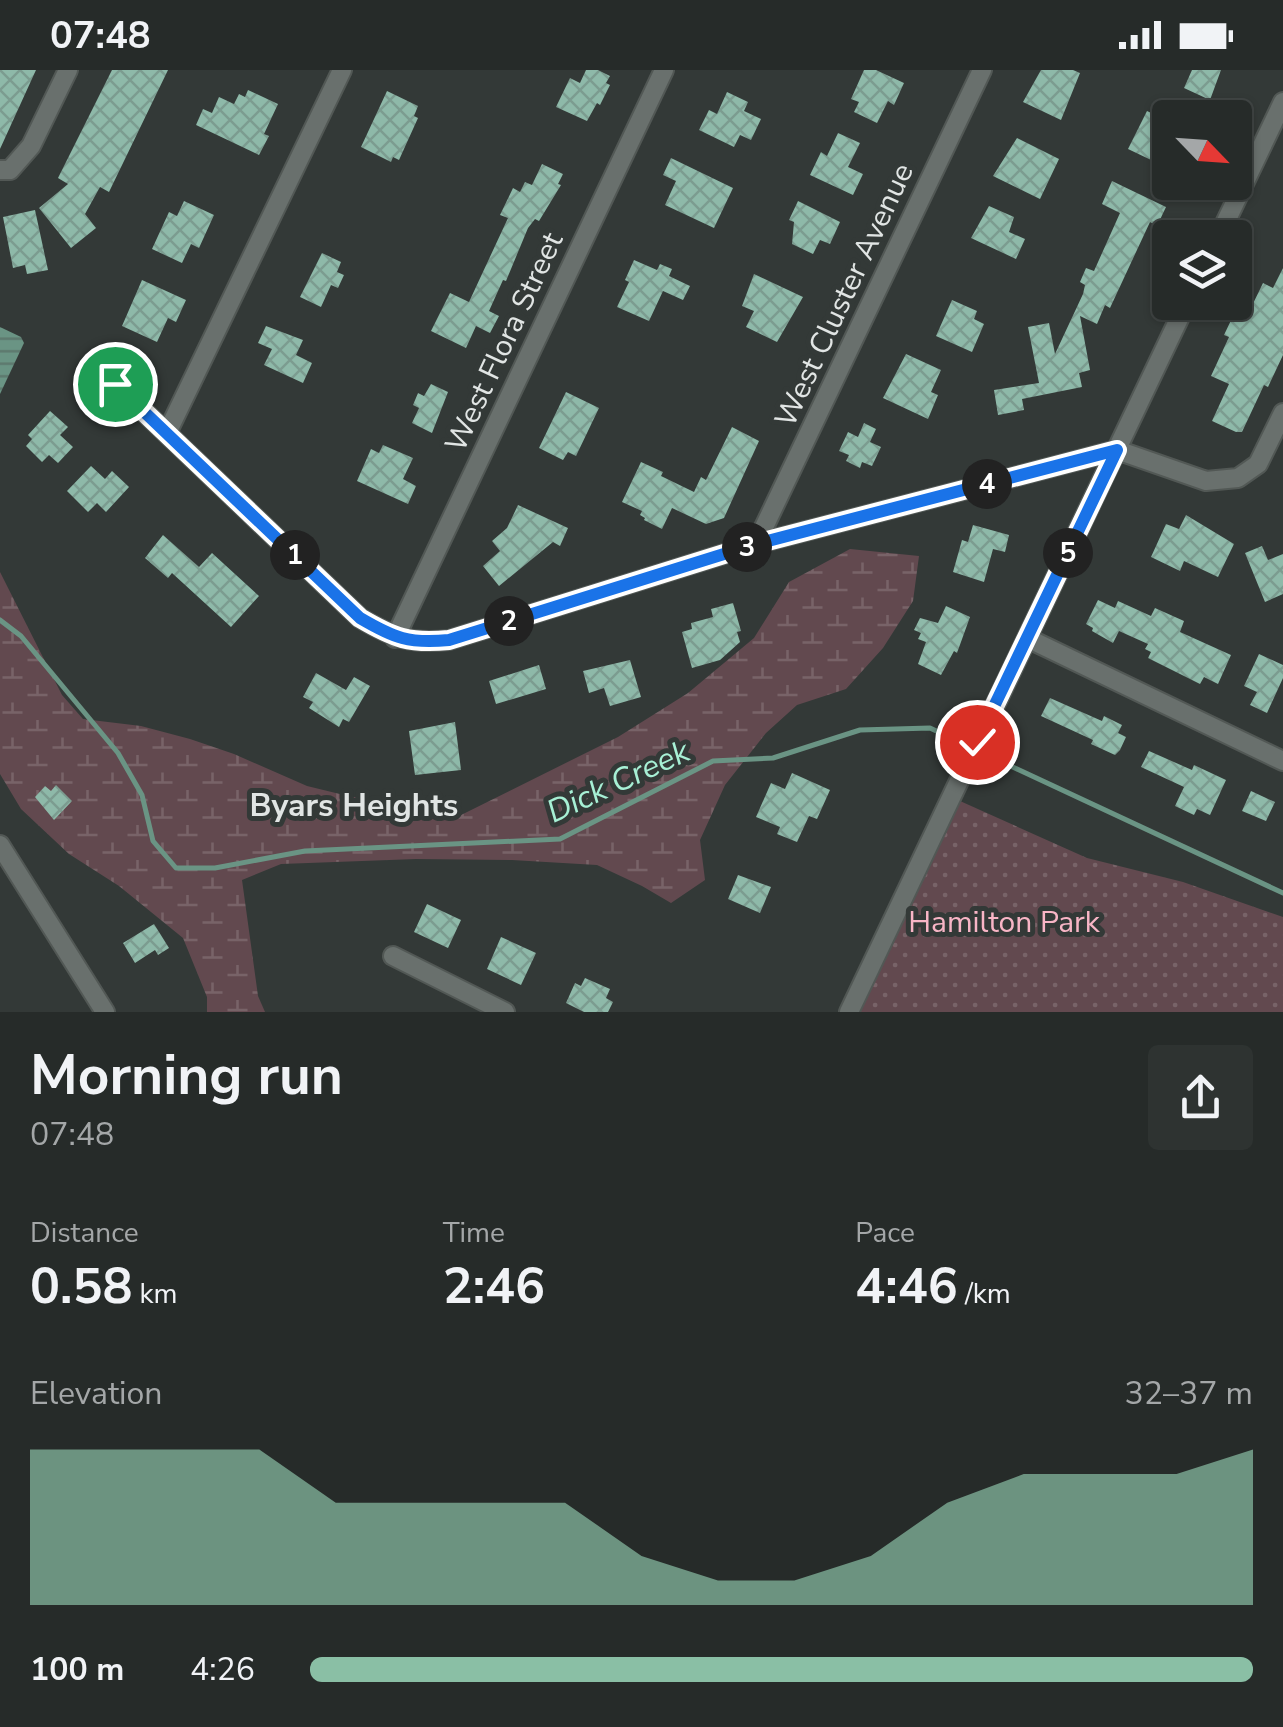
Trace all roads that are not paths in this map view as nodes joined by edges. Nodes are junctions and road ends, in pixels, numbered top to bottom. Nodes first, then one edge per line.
1 (68, 70) edge
2 (342, 70) edge
3 (664, 70) edge
4 (982, 70) edge
5 (1283, 102) edge
6 (0, 170) edge
7 (1227, 220) edge
8 (1179, 320) edge
9 (115, 384) dead end
10 (1283, 413) edge
11 (167, 432) junction
12 (1117, 450) junction
13 (756, 544) junction
14 (394, 638) junction
15 (1027, 638) junction
16 (1283, 761) edge
17 (0, 845) edge
18 (392, 956) dead end
19 (105, 1012) edge
20 (505, 1012) edge
21 (849, 1012) edge

1 - 6 street
2 - 11 street
3 - 14 street, West Flora Street
4 - 13 street, West Cluster Avenue
5 - 7 street
8 - 12 street
9 - 11 street
10 - 12 street
11 - 14 street
12 - 13 street
12 - 15 street
13 - 14 street
15 - 16 street
15 - 21 street
17 - 19 street
18 - 20 street

